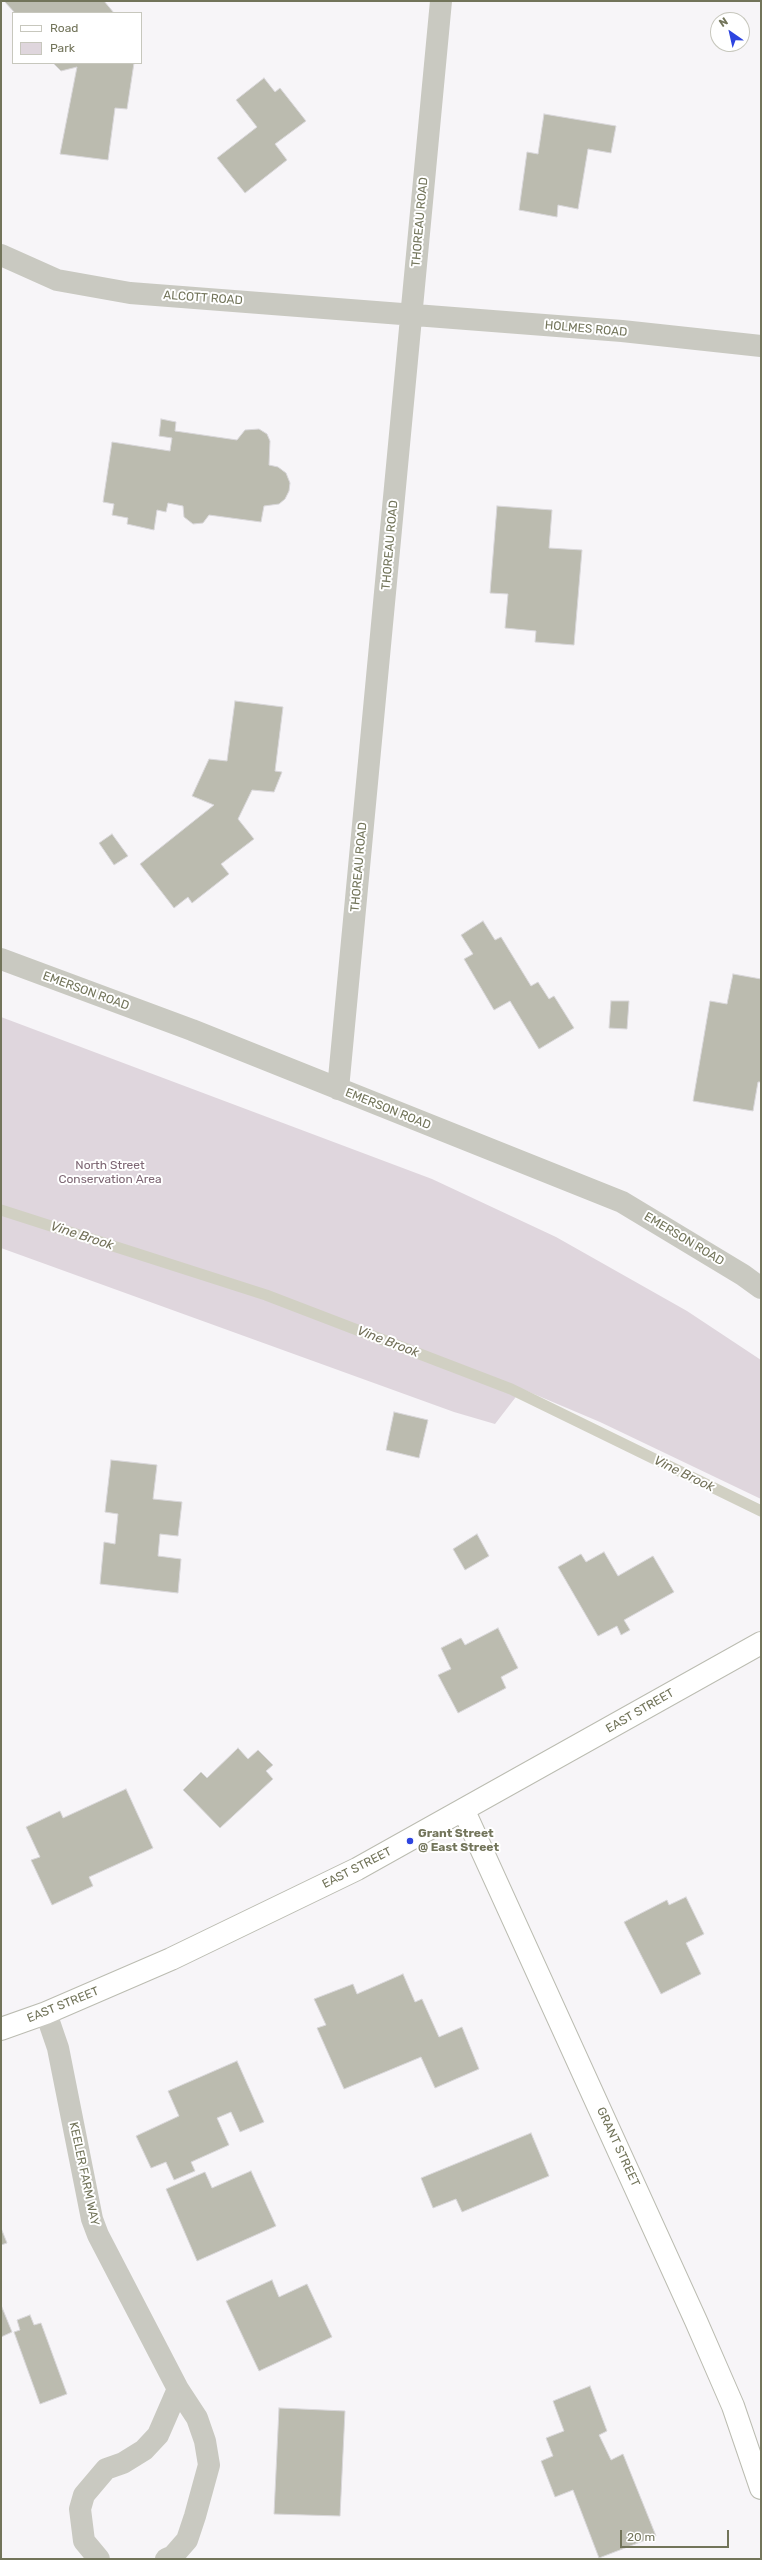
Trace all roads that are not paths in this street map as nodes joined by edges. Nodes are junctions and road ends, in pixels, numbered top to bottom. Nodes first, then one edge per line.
1 (441, 1) edge
2 (1, 255) edge
3 (412, 315) junction
4 (761, 346) edge
5 (1, 959) edge
6 (338, 1089) junction
7 (761, 1288) edge
8 (761, 1643) edge
9 (464, 1811) junction
10 (46, 2014) junction
11 (1, 2029) edge
12 (178, 2389) junction
13 (761, 2488) edge
14 (99, 2559) edge
15 (166, 2559) edge

1 - 3 street, THOREAU ROAD
2 - 3 street, ALCOTT ROAD
3 - 4 street, HOLMES ROAD
3 - 6 street, THOREAU ROAD
5 - 6 street, EMERSON ROAD
6 - 7 street, EMERSON ROAD
8 - 9 street, EAST STREET
9 - 10 street, EAST STREET
9 - 13 street, GRANT STREET
10 - 11 street, EAST STREET
10 - 12 street, KEELER FARM WAY
12 - 14 street
12 - 15 street, KEELER FARM WAY

